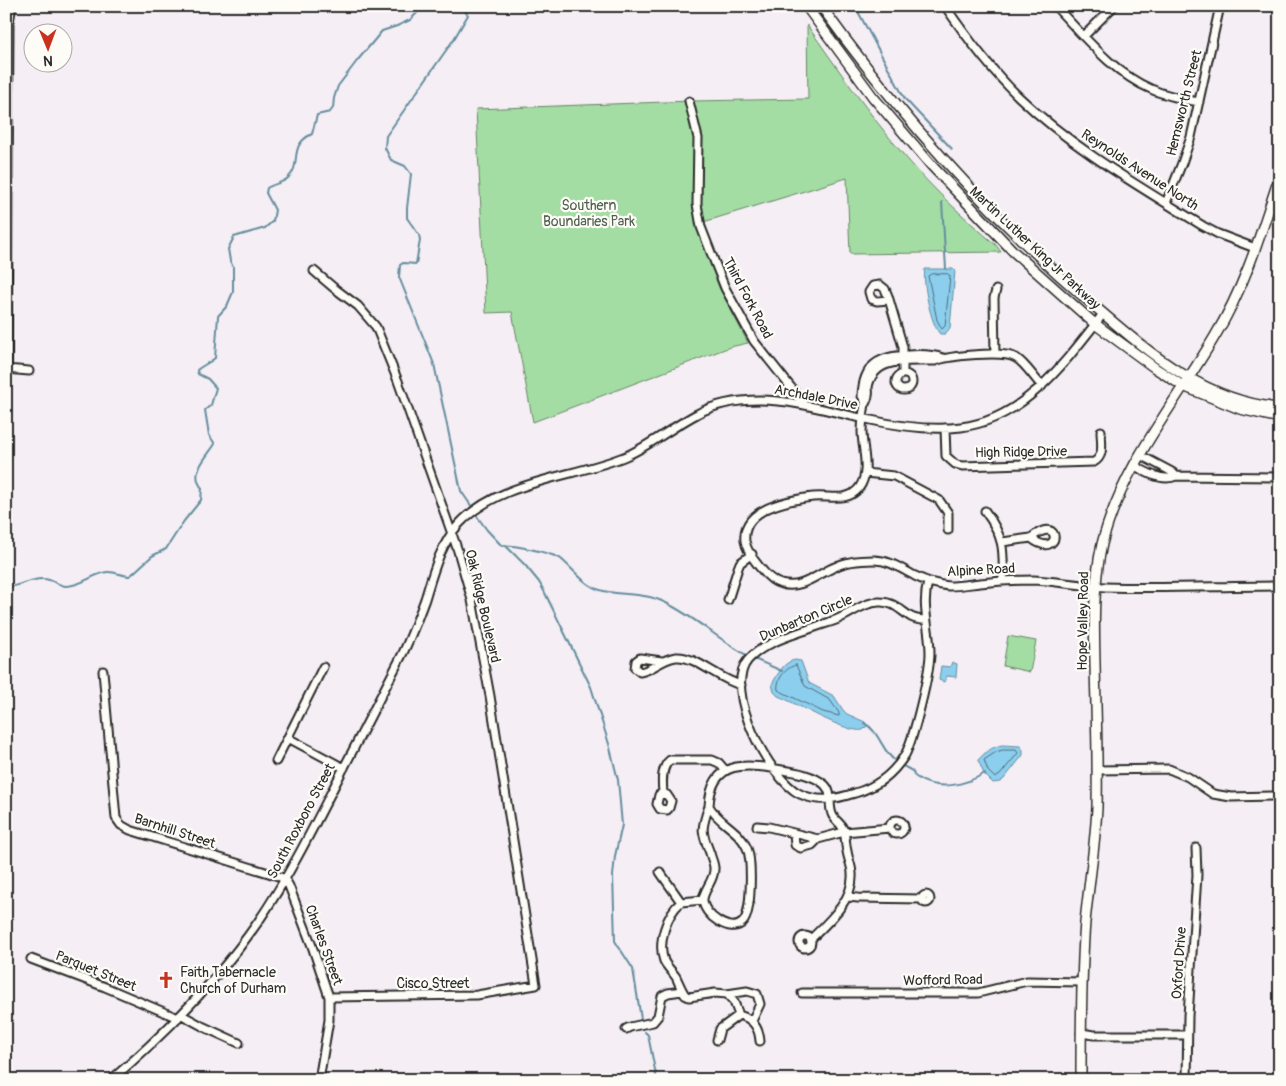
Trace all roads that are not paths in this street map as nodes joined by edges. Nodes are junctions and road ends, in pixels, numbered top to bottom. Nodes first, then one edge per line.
1 (12, 6) edge
2 (806, 6) edge
3 (821, 6) edge
4 (945, 6) edge
5 (1055, 6) edge
6 (1114, 6) edge
7 (1220, 6) edge
8 (1084, 36) junction
9 (8, 83) edge
10 (689, 101) dead end
11 (1199, 102) junction
12 (1280, 175) edge
13 (1166, 203) junction
14 (1255, 248) junction
15 (314, 270) dead end
16 (996, 290) dead end
17 (889, 300) dead end
18 (1103, 314) junction
19 (1095, 324) junction
20 (995, 354) junction
21 (903, 358) junction
22 (6, 368) edge
23 (29, 371) dead end
24 (902, 374) dead end
25 (1185, 382) junction
26 (1042, 386) junction
27 (805, 405) junction
28 (1280, 408) edge
29 (1280, 418) edge
30 (863, 419) junction
31 (944, 428) junction
32 (1101, 431) dead end
33 (1140, 455) junction
34 (1134, 465) junction
35 (865, 473) junction
36 (1176, 476) junction
37 (1280, 477) edge
38 (984, 511) dead end
39 (948, 530) dead end
40 (452, 533) junction
41 (1031, 538) dead end
42 (1002, 542) junction
43 (752, 554) junction
44 (1003, 581) junction
45 (928, 582) junction
46 (1095, 586) junction
47 (1280, 586) edge
48 (728, 600) dead end
49 (926, 620) junction
50 (662, 661) dead end
51 (323, 667) dead end
52 (103, 672) dead end
53 (741, 685) junction
54 (288, 738) junction
55 (276, 762) dead end
56 (344, 768) junction
57 (774, 768) junction
58 (725, 770) junction
59 (1097, 770) junction
60 (663, 793) dead end
61 (1271, 796) dead end
62 (830, 800) junction
63 (709, 806) junction
64 (757, 826) dead end
65 (890, 828) dead end
66 (844, 832) junction
67 (794, 834) junction
68 (818, 839) junction
69 (1196, 848) dead end
70 (660, 872) dead end
71 (285, 880) junction
72 (848, 897) junction
73 (922, 899) dead end
74 (703, 900) junction
75 (681, 902) junction
76 (811, 939) dead end
77 (31, 958) dead end
78 (1082, 982) junction
79 (536, 985) joint
80 (682, 990) junction
81 (802, 993) dead end
82 (727, 994) junction
83 (329, 997) junction
84 (739, 1015) junction
85 (180, 1017) junction
86 (752, 1021) junction
87 (626, 1029) dead end
88 (1081, 1033) junction
89 (1187, 1035) junction
90 (717, 1040) dead end
91 (760, 1041) dead end
92 (240, 1043) dead end
93 (1280, 1046) edge
94 (111, 1080) edge
95 (319, 1080) edge
96 (1081, 1080) edge
97 (1187, 1080) edge
98 (1279, 1080) edge

1 - 9 street
2 - 19 main road, Martin Luther King Jr Parkway
3 - 18 main road, Martin Luther King Jr Parkway
4 - 13 street, Reynolds Avenue North
5 - 8 street
6 - 8 street
7 - 11 street, Hemsworth Street
8 - 11 street
9 - 22 street
10 - 27 street, Third Fork Road
11 - 13 street, Hemsworth Street
12 - 14 main road, Hope Valley Road
13 - 14 street, Reynolds Avenue North
14 - 25 main road, Hope Valley Road
15 - 40 street, Oak Ridge Boulevard
16 - 20 street
17 - 21 street
18 - 19 street, Archdale Drive
18 - 25 main road, Martin Luther King Jr Parkway
19 - 25 main road, Martin Luther King Jr Parkway
19 - 26 street, Archdale Drive
20 - 21 street
20 - 26 street
21 - 24 street
21 - 30 street
22 - 23 street
25 - 28 main road, Martin Luther King Jr Parkway
25 - 29 main road, Martin Luther King Jr Parkway
25 - 33 main road, Hope Valley Road
26 - 31 street, Archdale Drive
27 - 30 street, Archdale Drive
27 - 40 street, Archdale Drive
30 - 31 street, Archdale Drive
30 - 35 street
31 - 32 street, High Ridge Drive
33 - 34 main road, Hope Valley Road
33 - 36 street
34 - 36 street
34 - 46 main road, Hope Valley Road
35 - 39 street
35 - 43 street, Alpine Road
36 - 37 street
38 - 42 street
40 - 56 street, South Roxboro Street
40 - 79 street, Oak Ridge Boulevard
41 - 42 street
42 - 44 street
43 - 45 street, Alpine Road
43 - 48 street
44 - 45 street, Alpine Road
44 - 46 street, Alpine Road
45 - 49 street, Dunbarton Circle
46 - 47 street, Alpine Road
46 - 59 main road, Hope Valley Road
49 - 53 street, Dunbarton Circle
49 - 62 street, Dunbarton Circle
50 - 53 street
51 - 54 street
52 - 71 street, Barnhill Street
53 - 57 street, Dunbarton Circle
54 - 55 street
54 - 56 street
56 - 71 street, South Roxboro Street
57 - 58 street
57 - 62 street, Dunbarton Circle
57 - 62 street
58 - 60 street
58 - 63 street
59 - 61 street
59 - 78 main road, Hope Valley Road
62 - 66 street
63 - 74 street
63 - 74 street
64 - 67 street
65 - 66 street
66 - 68 street
66 - 72 street
67 - 68 street
67 - 68 street
69 - 89 street, Oxford Drive
70 - 75 street
71 - 83 street, Charles Street
71 - 85 street, South Roxboro Street
72 - 73 street
72 - 76 street
74 - 75 street
75 - 80 street
77 - 85 street, Parquet Street
78 - 81 street, Wofford Road
78 - 88 main road, Hope Valley Road
79 - 83 street, Cisco Street
80 - 82 street
80 - 87 street
82 - 84 street
82 - 86 street
83 - 95 street, Charles Street
84 - 86 street
84 - 90 street
85 - 92 street, Parquet Street
85 - 94 street, South Roxboro Street
86 - 91 street
88 - 89 street
88 - 96 main road, Hope Valley Road
89 - 97 street, Oxford Drive
93 - 98 street

